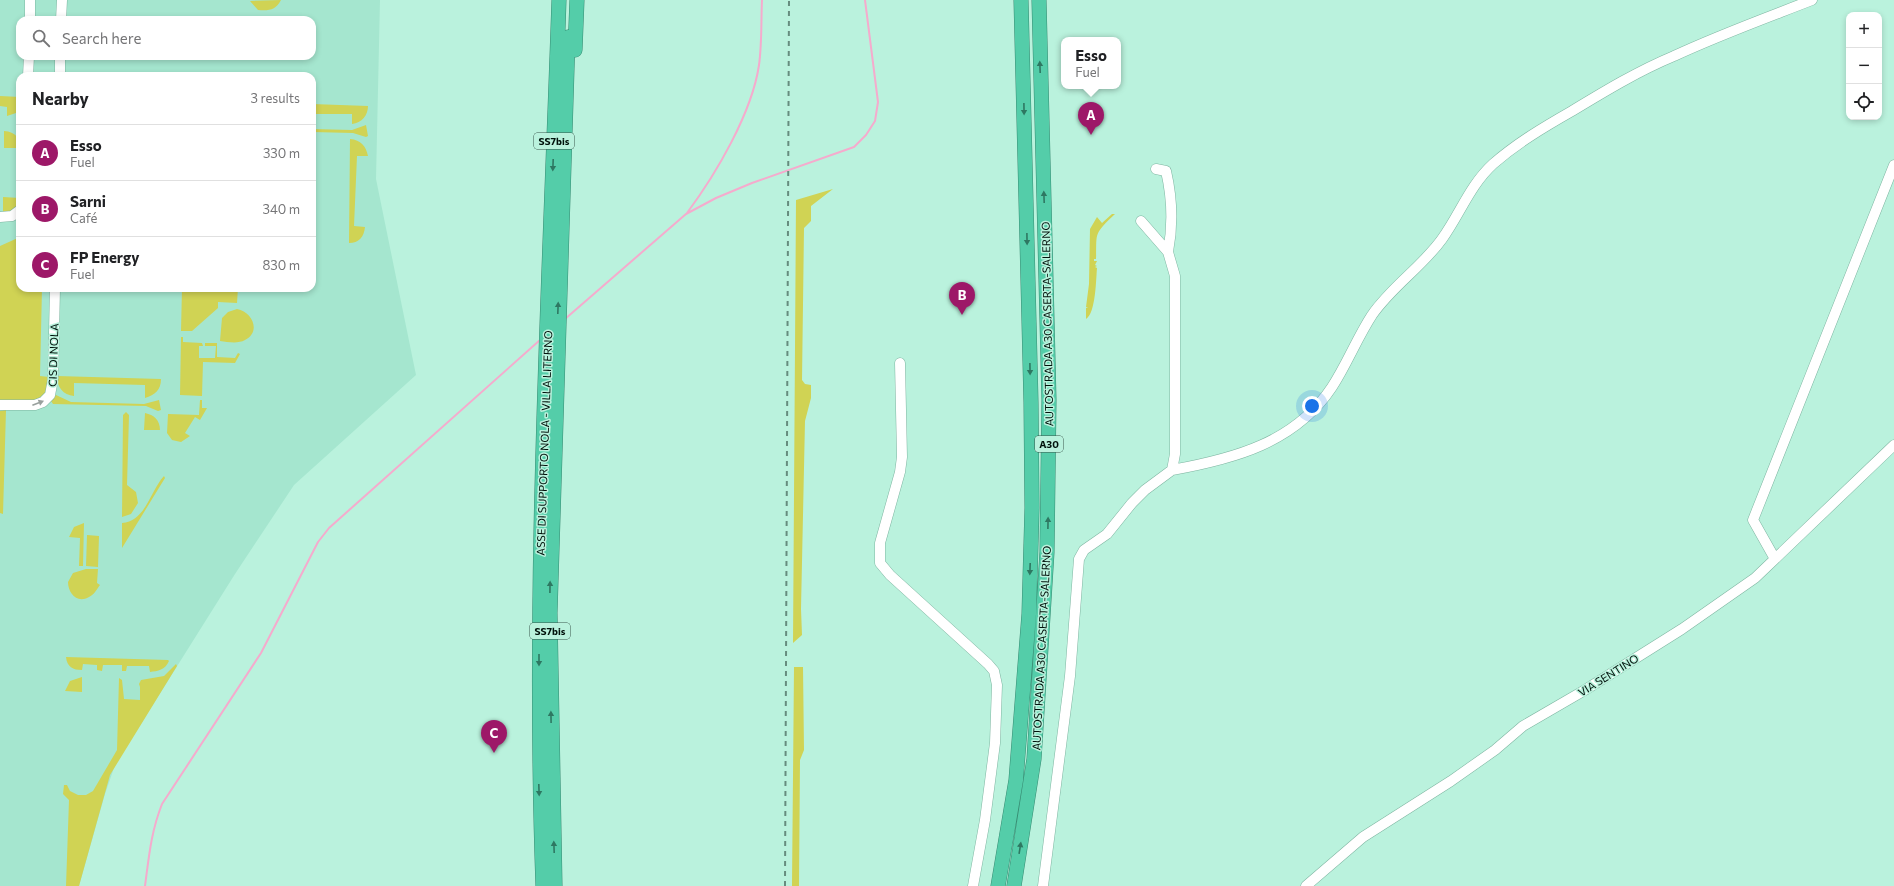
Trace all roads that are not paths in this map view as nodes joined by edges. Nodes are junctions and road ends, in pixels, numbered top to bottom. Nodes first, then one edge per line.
1 (30, 0) edge
2 (62, 0) edge
3 (559, 0) edge
4 (569, 0) edge
5 (577, 0) edge
6 (1021, 0) edge
7 (1039, 0) edge
8 (1812, 0) edge
9 (30, 16) edge
10 (61, 16) edge
11 (29, 60) edge
12 (60, 60) edge
13 (28, 72) edge
14 (60, 72) edge
15 (564, 158) junction
16 (1894, 165) edge
17 (1156, 169) dead end
18 (16, 213) edge
19 (0, 217) edge
20 (1140, 221) dead end
21 (1168, 252) junction
22 (554, 278) junction
23 (55, 292) edge
24 (900, 363) dead end
25 (551, 379) junction
26 (1, 406) edge
27 (1894, 445) edge
28 (1172, 470) junction
29 (1775, 560) junction
30 (543, 886) edge
31 (555, 886) edge
32 (973, 886) edge
33 (998, 886) edge
34 (1014, 886) edge
35 (1043, 886) edge
36 (1306, 886) edge

1 - 9 street
2 - 10 street
3 -> 22 highway, ASSE DI SUPPORTO NOLA - VILLA LITERNO / SS7bis
4 - 15 highway, ASSE DI SUPPORTO NOLA - VILLA LITERNO / SS7bis
5 - 15 highway
6 -> 33 highway, AUTOSTRADA A30 CASERTA-SALERNO / A30
34 -> 7 highway, AUTOSTRADA A30 CASERTA-SALERNO / A30
8 - 28 street
11 - 13 street
12 - 14 street
15 - 22 highway, ASSE DI SUPPORTO NOLA - VILLA LITERNO / SS7bis
16 - 29 street
17 - 21 street
18 - 19 street
20 - 21 street
21 - 28 street
22 - 25 highway, ASSE DI SUPPORTO NOLA - VILLA LITERNO / SS7bis
26 -> 23 street, CIS DI NOLA
24 - 32 street
25 -> 30 highway, ASSE DI SUPPORTO NOLA - VILLA LITERNO / SS7bis
31 -> 25 highway, ASSE DI SUPPORTO NOLA - VILLA LITERNO / SS7bis
27 - 29 street, VIA SENTINO
28 - 35 street
29 - 36 street, VIA SENTINO

